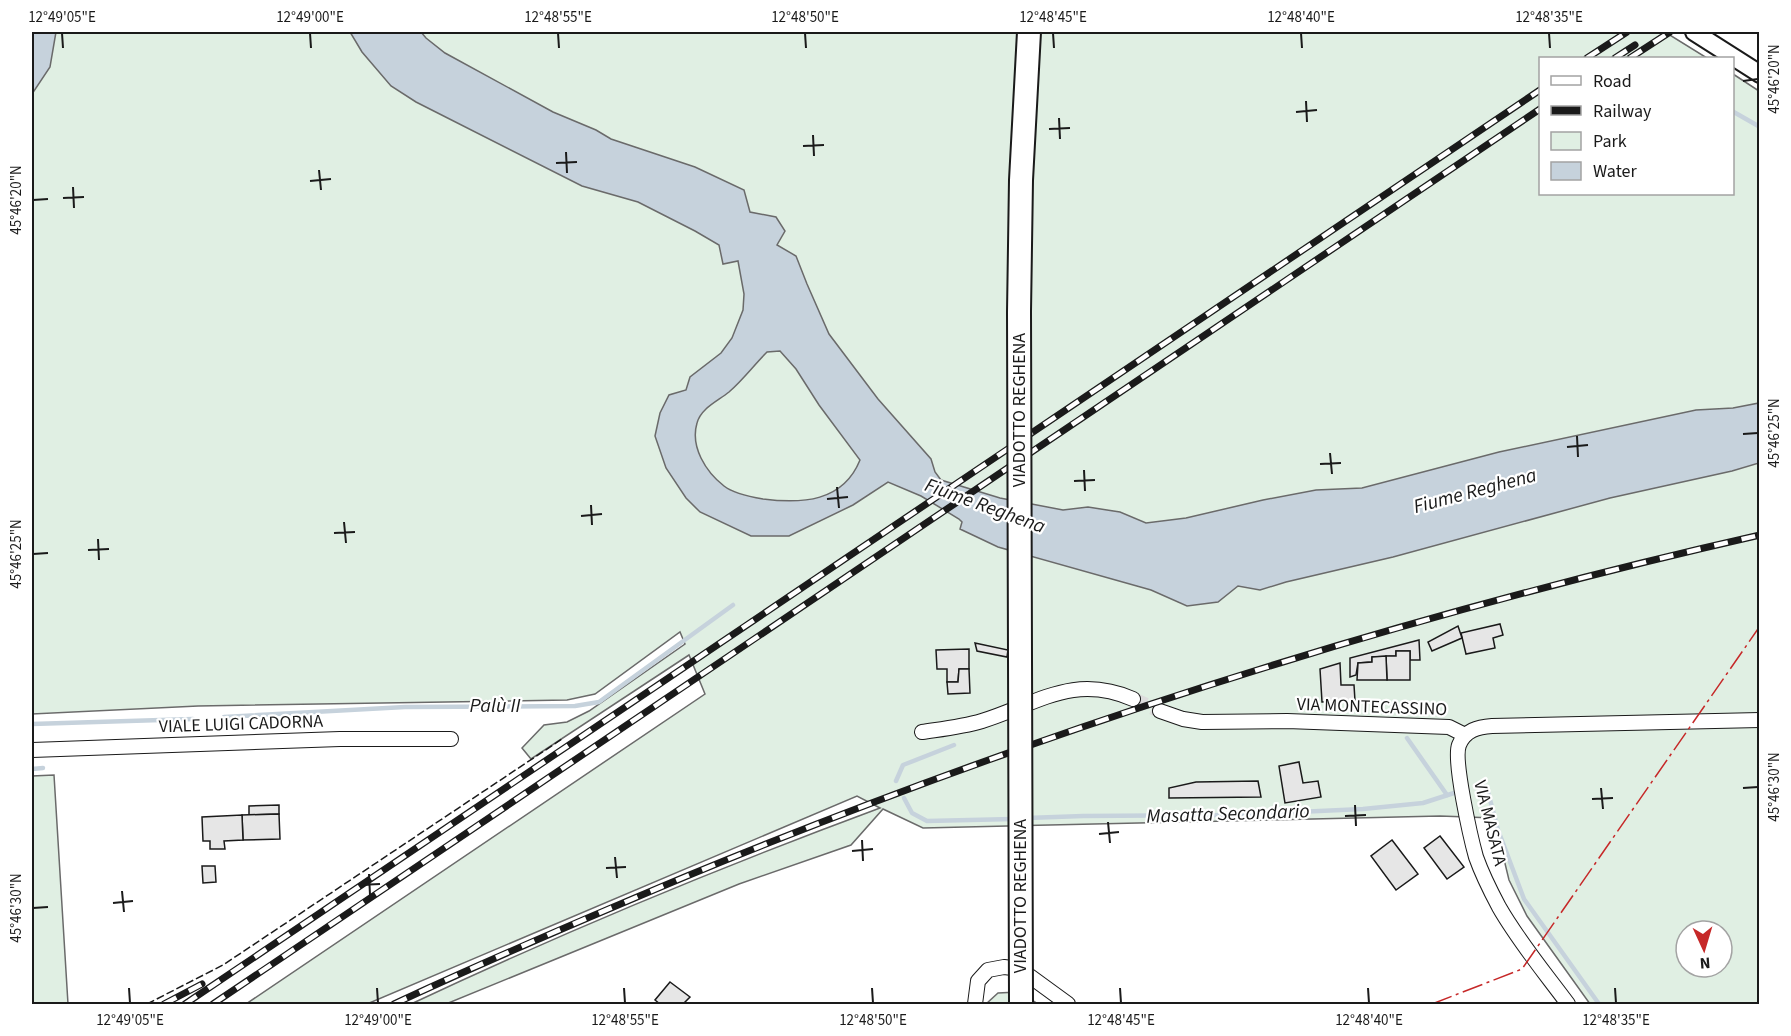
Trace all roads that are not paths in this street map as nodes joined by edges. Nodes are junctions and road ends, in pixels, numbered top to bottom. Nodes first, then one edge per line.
1 (1029, 32) edge
2 (1694, 32) edge
3 (1733, 57) edge
4 (1734, 57) edge
5 (1760, 74) edge
6 (1133, 699) tunnel mouth
7 (1160, 711) tunnel mouth
8 (1760, 720) edge
9 (922, 732) dead end
10 (1465, 735) junction
11 (451, 739) dead end
12 (32, 750) edge
13 (975, 1005) edge
14 (1021, 1005) edge
15 (1068, 1005) edge
16 (1568, 1005) edge

1 - 14 highway, VIADOTTO REGHENA, bridge
2 - 3 street
4 - 5 street
6 - 9 street
7 - 10 street, VIA MONTECASSINO
8 - 10 street, VIA MONTECASSINO
10 - 16 street, VIA MASATA
11 - 12 street, VIALE LUIGI CADORNA
13 - 15 street

